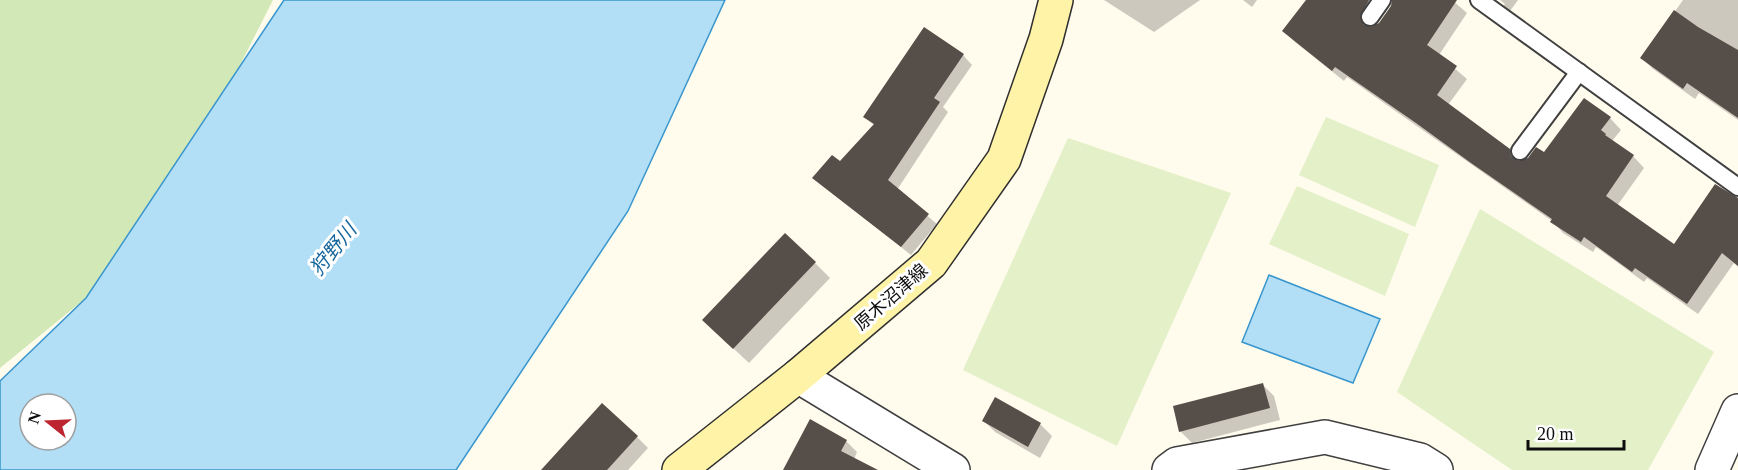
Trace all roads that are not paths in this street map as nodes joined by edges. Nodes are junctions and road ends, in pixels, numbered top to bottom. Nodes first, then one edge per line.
1 (1056, 0) edge
2 (1382, 0) edge
3 (1479, 0) edge
4 (1370, 17) dead end
5 (1579, 72) junction
6 (1520, 151) dead end
7 (1738, 187) edge
8 (798, 376) junction
9 (1738, 411) edge
10 (679, 470) edge
11 (953, 470) edge
12 (1169, 470) edge
13 (1436, 470) edge
14 (1712, 470) edge

1 - 8 main road, 原木沼津線
2 - 4 lane
3 - 5 lane
5 - 6 lane
5 - 7 lane
8 - 10 main road, 原木沼津線
8 - 11 street
9 - 14 street
12 - 13 street

